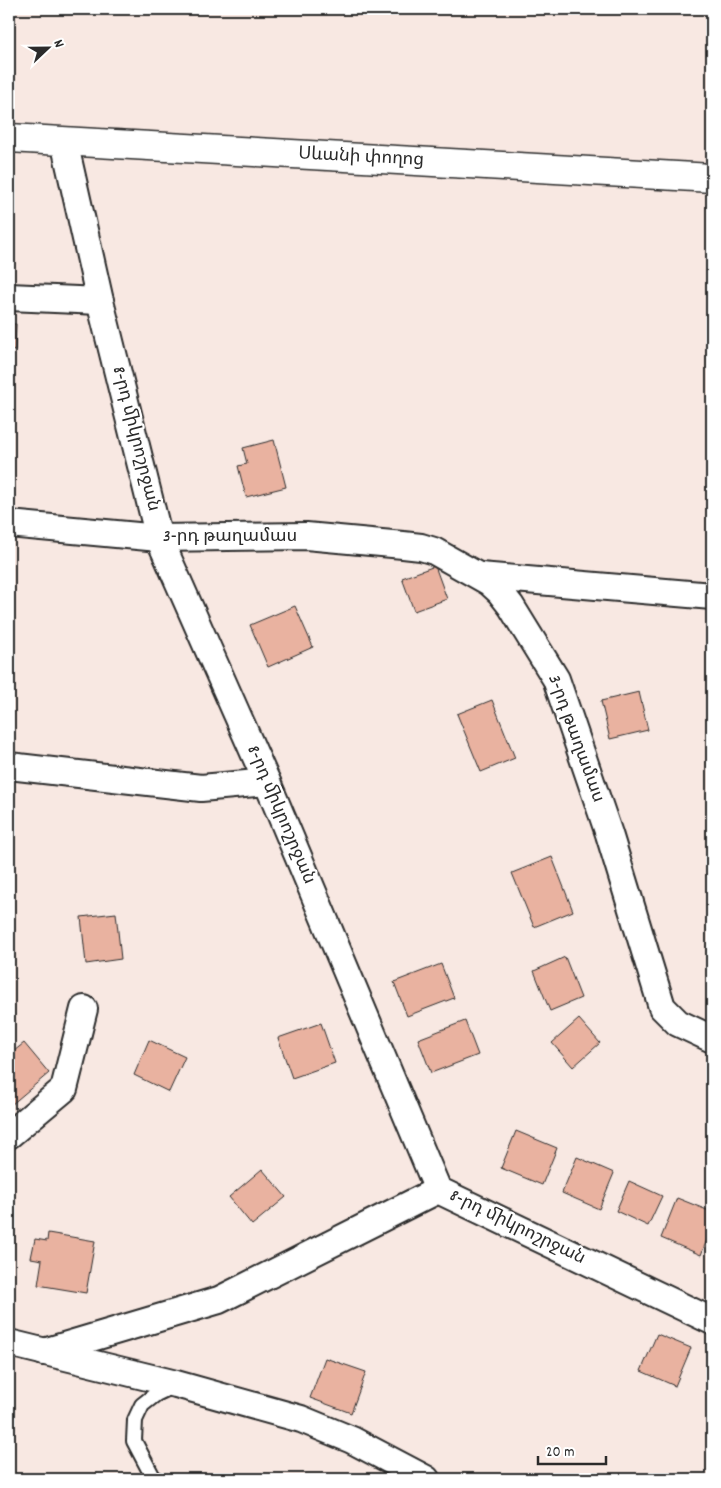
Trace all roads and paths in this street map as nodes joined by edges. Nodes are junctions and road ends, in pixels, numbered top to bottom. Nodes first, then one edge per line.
1 (9, 138) edge
2 (64, 141) junction
3 (712, 178) edge
4 (9, 297) edge
5 (100, 301) junction
6 (9, 524) edge
7 (159, 538) junction
8 (480, 576) junction
9 (712, 596) edge
10 (9, 766) edge
11 (267, 782) junction
12 (84, 1008) dead end
13 (712, 1039) edge
14 (9, 1135) edge
15 (438, 1190) junction
16 (712, 1322) edge
17 (9, 1343) edge
18 (44, 1352) junction
19 (176, 1384) junction
20 (154, 1479) edge
21 (426, 1479) edge

1 - 2 main road, Սևանի փողոց
2 - 3 main road, Սևանի փողոց
2 - 5 street, 8-րդ միկրոշրջան
4 - 5 street
5 - 7 street, 8-րդ միկրոշրջան
6 - 7 street, 3-րդ թաղամաս
7 - 8 street, 3-րդ թաղամաս
7 - 11 street, 8-րդ միկրոշրջան
8 - 9 street
8 - 13 street, 3-րդ թաղամաս
10 - 11 street
11 - 15 street, 8-րդ միկրոշրջան
12 - 14 street
15 - 16 street, 8-րդ միկրոշրջան
15 - 18 street
17 - 18 street
18 - 19 street
19 - 20 lane
19 - 21 street

